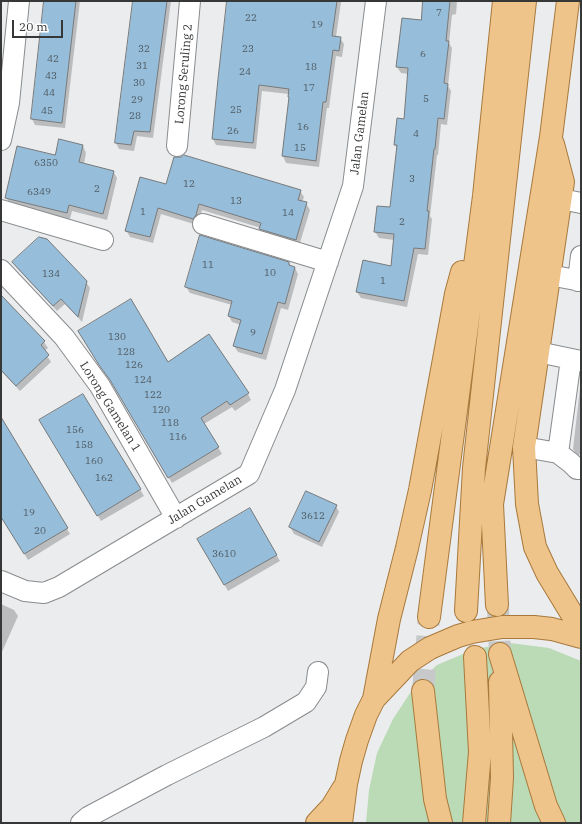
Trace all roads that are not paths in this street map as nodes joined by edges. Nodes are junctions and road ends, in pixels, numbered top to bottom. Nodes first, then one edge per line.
1 (19, 1) edge
2 (190, 1) edge
3 (376, 1) edge
4 (504, 1) edge
5 (525, 1) edge
6 (568, 1) edge
7 (551, 137) junction
8 (1, 140) edge
9 (177, 146) dead end
10 (484, 196) junction
11 (571, 201) edge
12 (1, 210) edge
13 (202, 224) dead end
14 (103, 240) dead end
15 (581, 256) edge
16 (328, 262) junction
17 (1, 270) edge
18 (549, 276) junction
19 (579, 281) edge
20 (538, 352) junction
21 (576, 360) edge
22 (524, 447) junction
23 (558, 453) junction
24 (581, 469) edge
25 (176, 518) junction
26 (1, 581) edge
27 (497, 605) tunnel mouth
28 (466, 611) dead end
29 (429, 617) tunnel mouth
30 (581, 629) edge
31 (581, 637) edge
32 (475, 657) dead end
33 (318, 672) dead end
34 (423, 691) tunnel mouth
35 (374, 699) junction
36 (346, 784) junction
37 (81, 823) edge
38 (317, 823) edge
39 (341, 823) edge
40 (441, 823) edge
41 (474, 823) edge
42 (499, 823) edge
43 (554, 823) edge

1 - 8 street
2 - 9 street, Lorong Seruling 2
3 - 16 street, Jalan Gamelan
4 - 10 main road
5 - 28 main road
6 - 7 main road
7 - 11 main road
7 - 27 main road
10 - 29 main road
10 - 35 main road
11 - 18 main road
12 - 14 street
13 - 16 street
15 - 19 street
16 - 25 street, Jalan Gamelan
17 - 25 street, Lorong Gamelan 1
18 - 19 street
18 - 20 main road
20 - 21 street
20 - 22 main road
21 - 23 street
22 - 23 street
22 - 30 main road
23 - 24 street
25 - 26 street, Jalan Gamelan
31 - 35 main road
32 - 41 main road
33 - 37 street
34 - 40 main road
35 - 36 main road
36 - 38 main road
36 - 39 main road
42 - 43 main road

